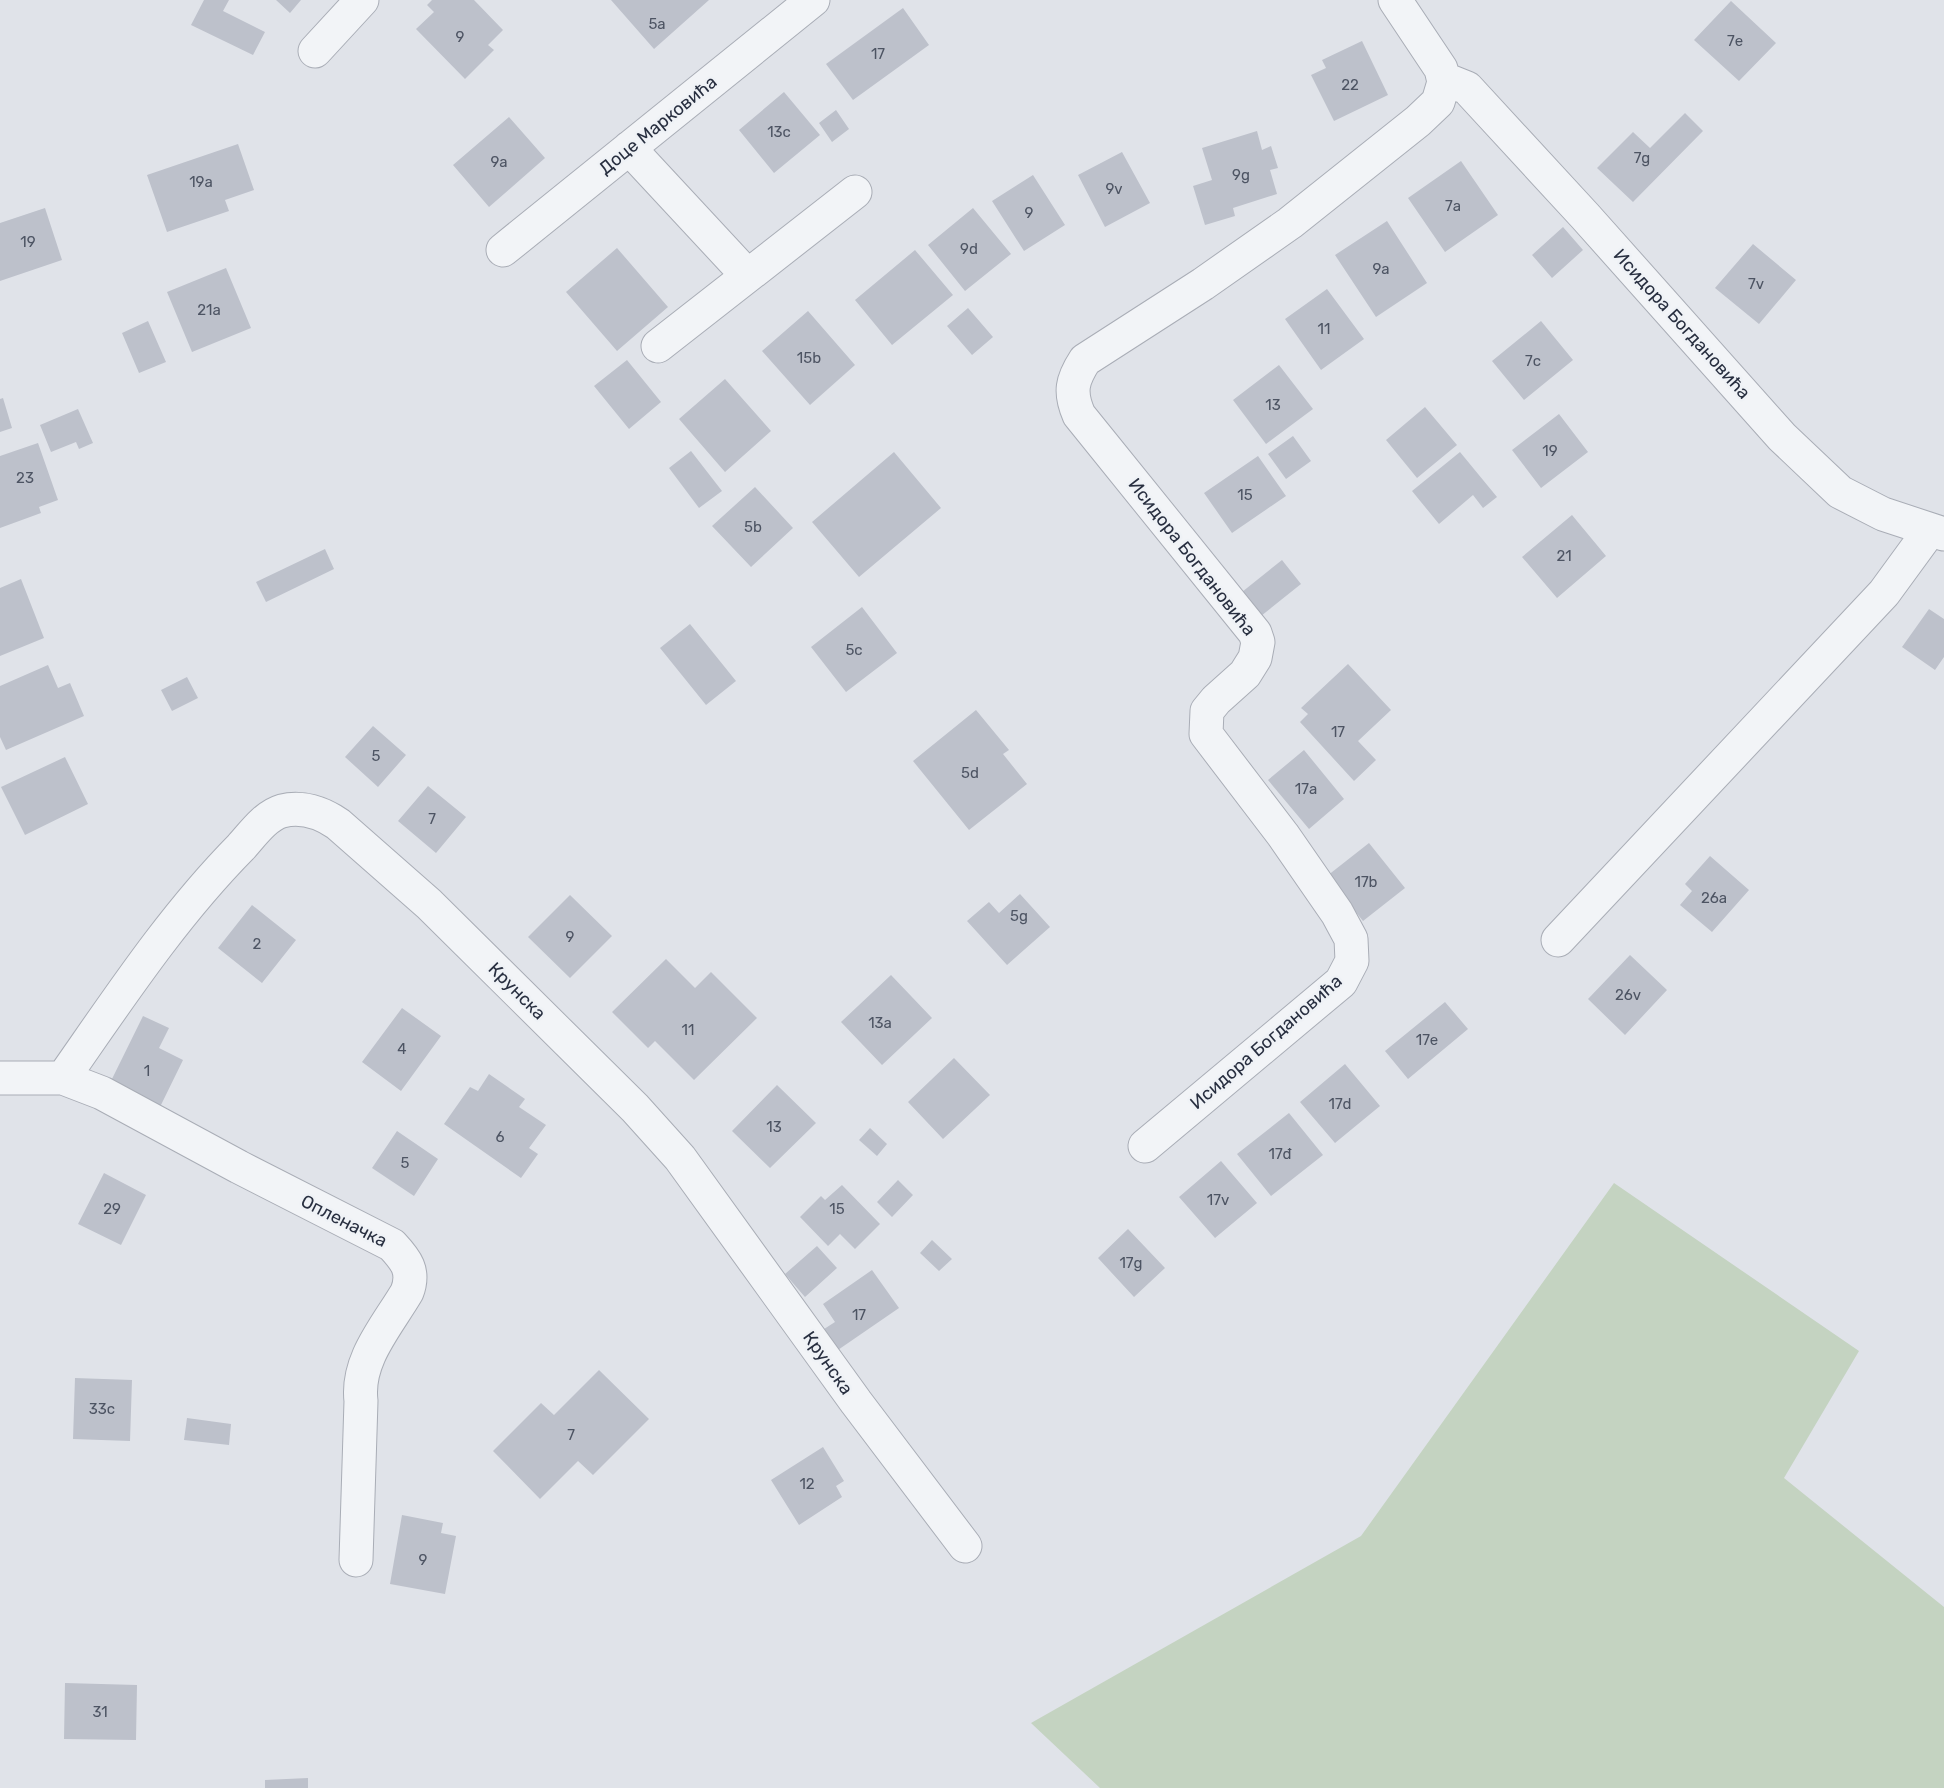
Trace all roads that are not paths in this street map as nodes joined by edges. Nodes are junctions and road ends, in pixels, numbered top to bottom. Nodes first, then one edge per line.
1 (362, 0) edge
2 (813, 0) edge
3 (1395, 0) edge
4 (315, 51) dead end
5 (1444, 82) junction
6 (628, 148) junction
7 (855, 192) dead end
8 (503, 250) dead end
9 (747, 274) junction
10 (658, 346) dead end
11 (1937, 532) edge
12 (1558, 940) dead end
13 (0, 1078) edge
14 (63, 1078) junction
15 (1145, 1146) dead end
16 (964, 1546) dead end
17 (356, 1560) dead end

1 - 4 street
2 - 6 street, Доце Марковића
3 - 5 street
5 - 11 street, Исидора Богдановића
5 - 15 street, Исидора Богдановића
6 - 8 street, Доце Марковића
6 - 9 street
7 - 9 street
9 - 10 street
11 - 12 street
13 - 14 street
14 - 16 street, Крунска
14 - 17 street, Опленачка

